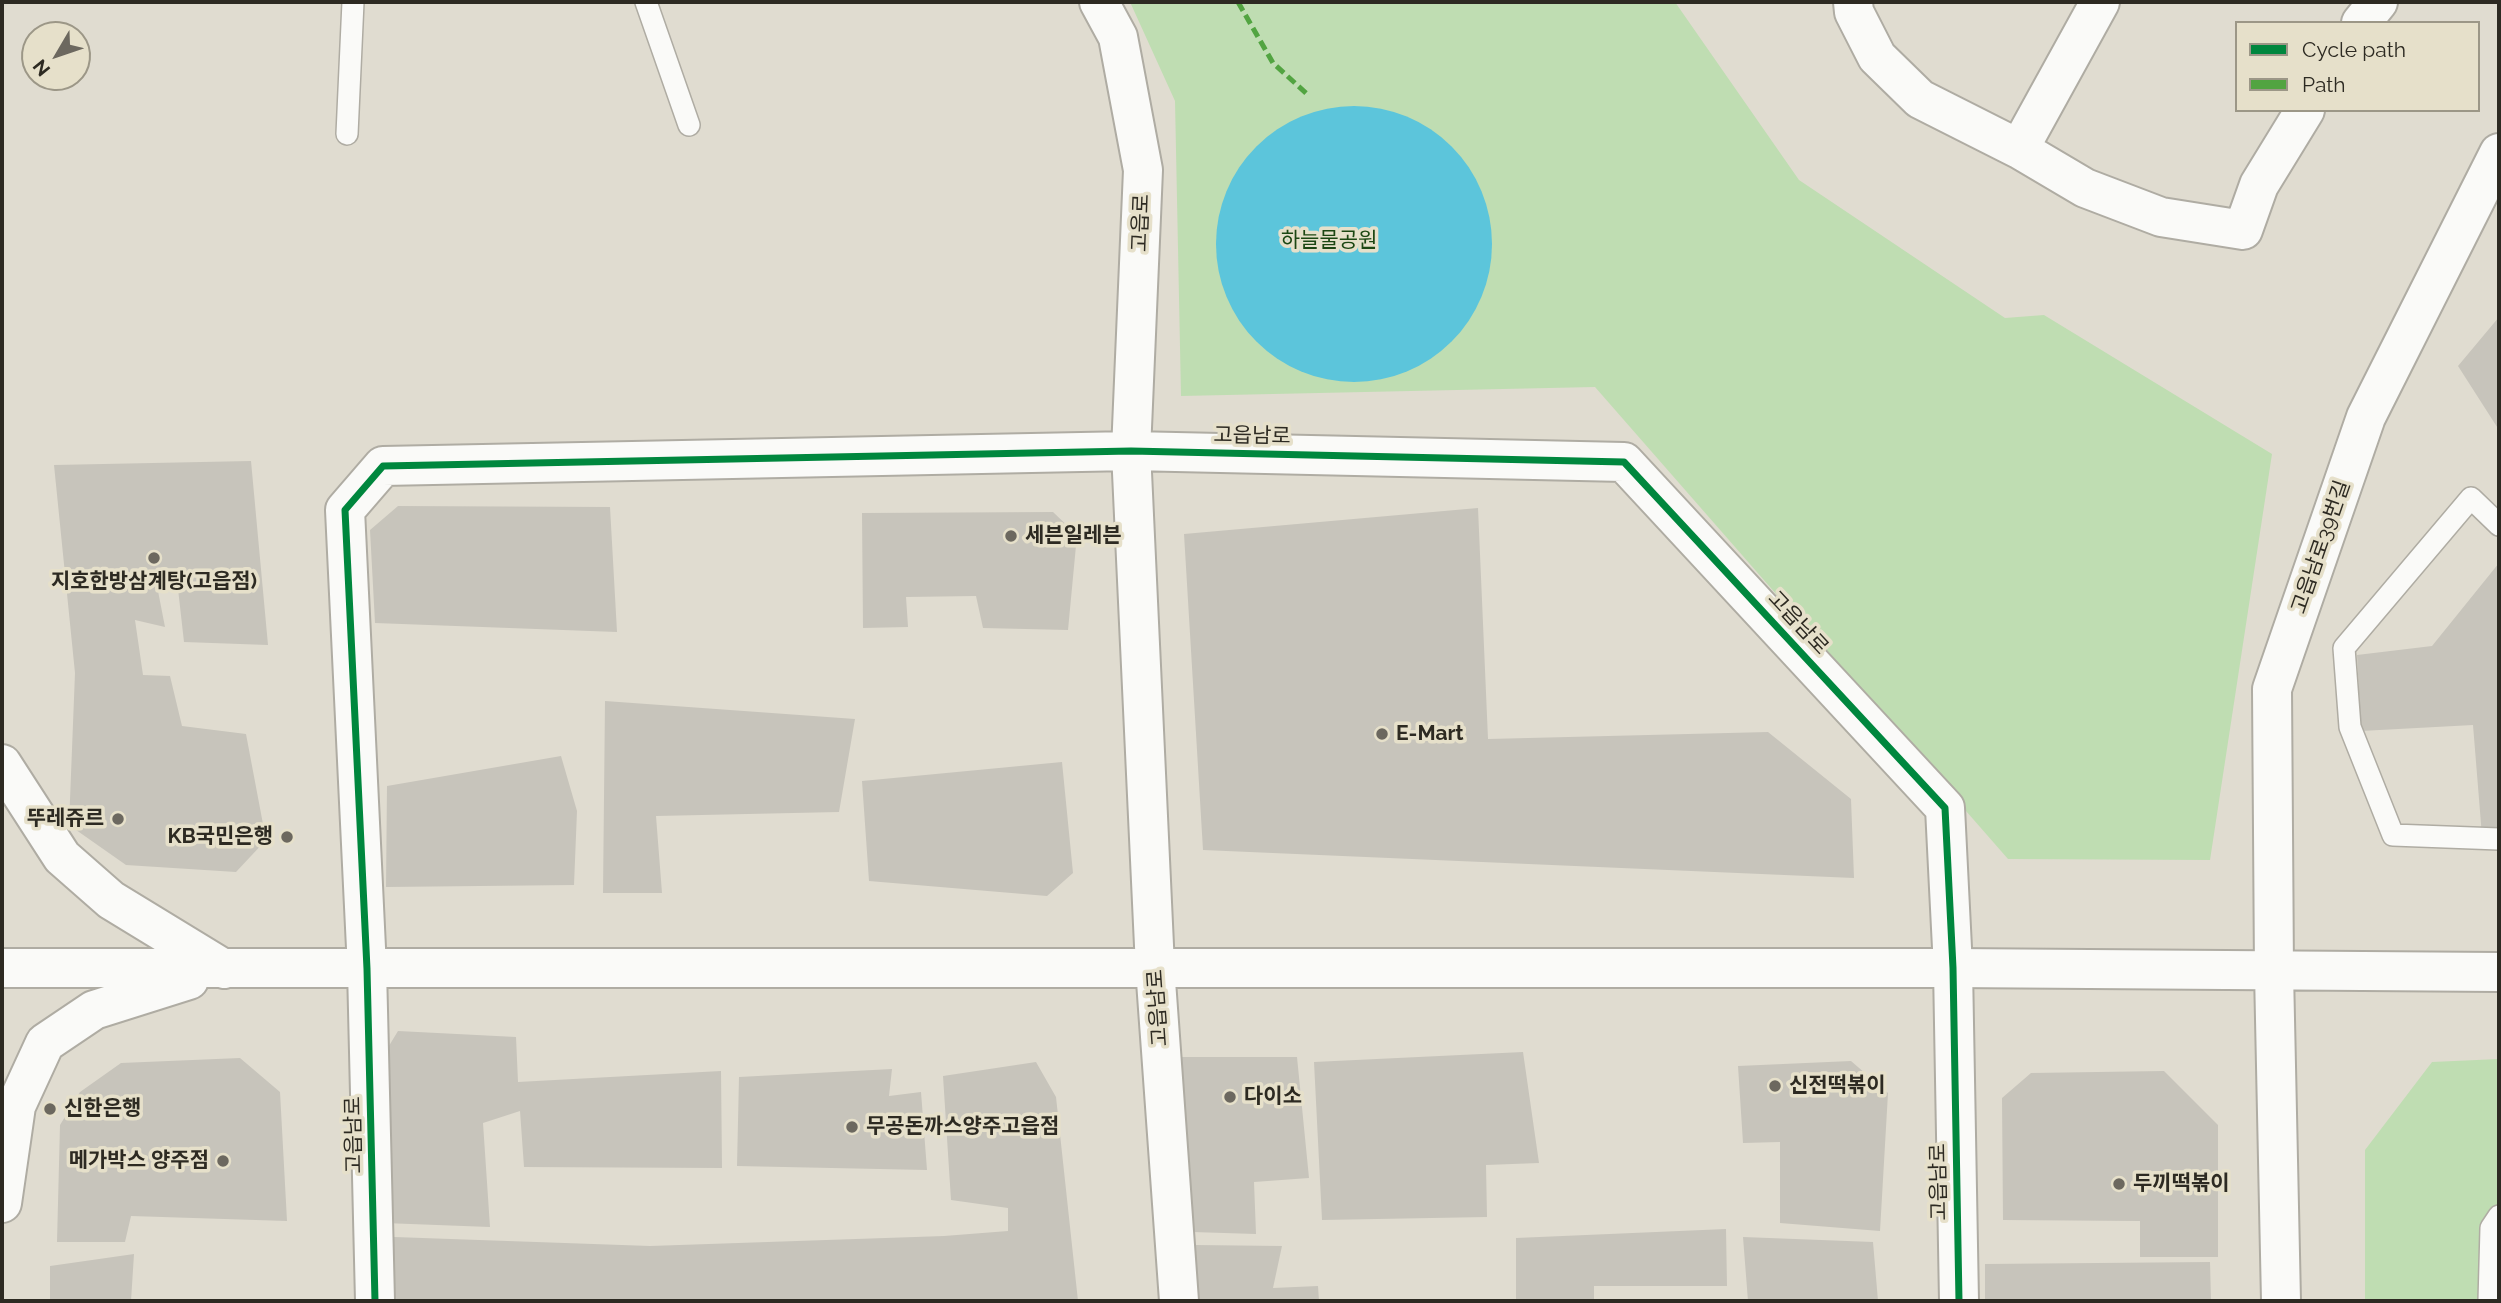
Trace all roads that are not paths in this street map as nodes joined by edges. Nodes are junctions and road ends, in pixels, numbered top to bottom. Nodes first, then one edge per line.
1 (352, 2) edge
2 (646, 2) edge
3 (1099, 2) edge
4 (1853, 2) edge
5 (2101, 2) edge
6 (2378, 2) edge
7 (2363, 21) edge
8 (2304, 112) edge
9 (688, 125) dead end
10 (347, 134) dead end
11 (2019, 149) junction
12 (2499, 153) edge
13 (1131, 451) junction
14 (2499, 525) edge
15 (2, 764) edge
16 (2499, 839) edge
17 (1155, 967) junction
18 (2, 968) edge
19 (367, 968) junction
20 (1953, 968) junction
21 (224, 969) junction
22 (2274, 972) junction
23 (2499, 972) edge
24 (2, 1203) edge
25 (2499, 1216) edge
26 (375, 1301) edge
27 (1179, 1301) edge
28 (1959, 1301) edge
29 (2281, 1301) edge
30 (2489, 1301) edge

1 - 10 lane
2 - 9 lane
3 - 13 street, 고읍로
4 - 11 street
5 - 11 street
6 - 7 street
8 - 11 street
12 - 22 street, 고읍남로39번길
13 - 17 street, 고읍남로
13 - 19 street, 고읍남로
13 - 20 street, 고읍남로
14 - 16 lane
15 - 21 street
17 - 19 street
17 - 20 street
17 - 27 street, 고읍남로
18 - 21 street
19 - 21 street
19 - 26 street, 고읍남로
20 - 22 street
20 - 28 street, 고읍남로
21 - 24 street
22 - 23 street
22 - 29 street
25 - 30 lane

